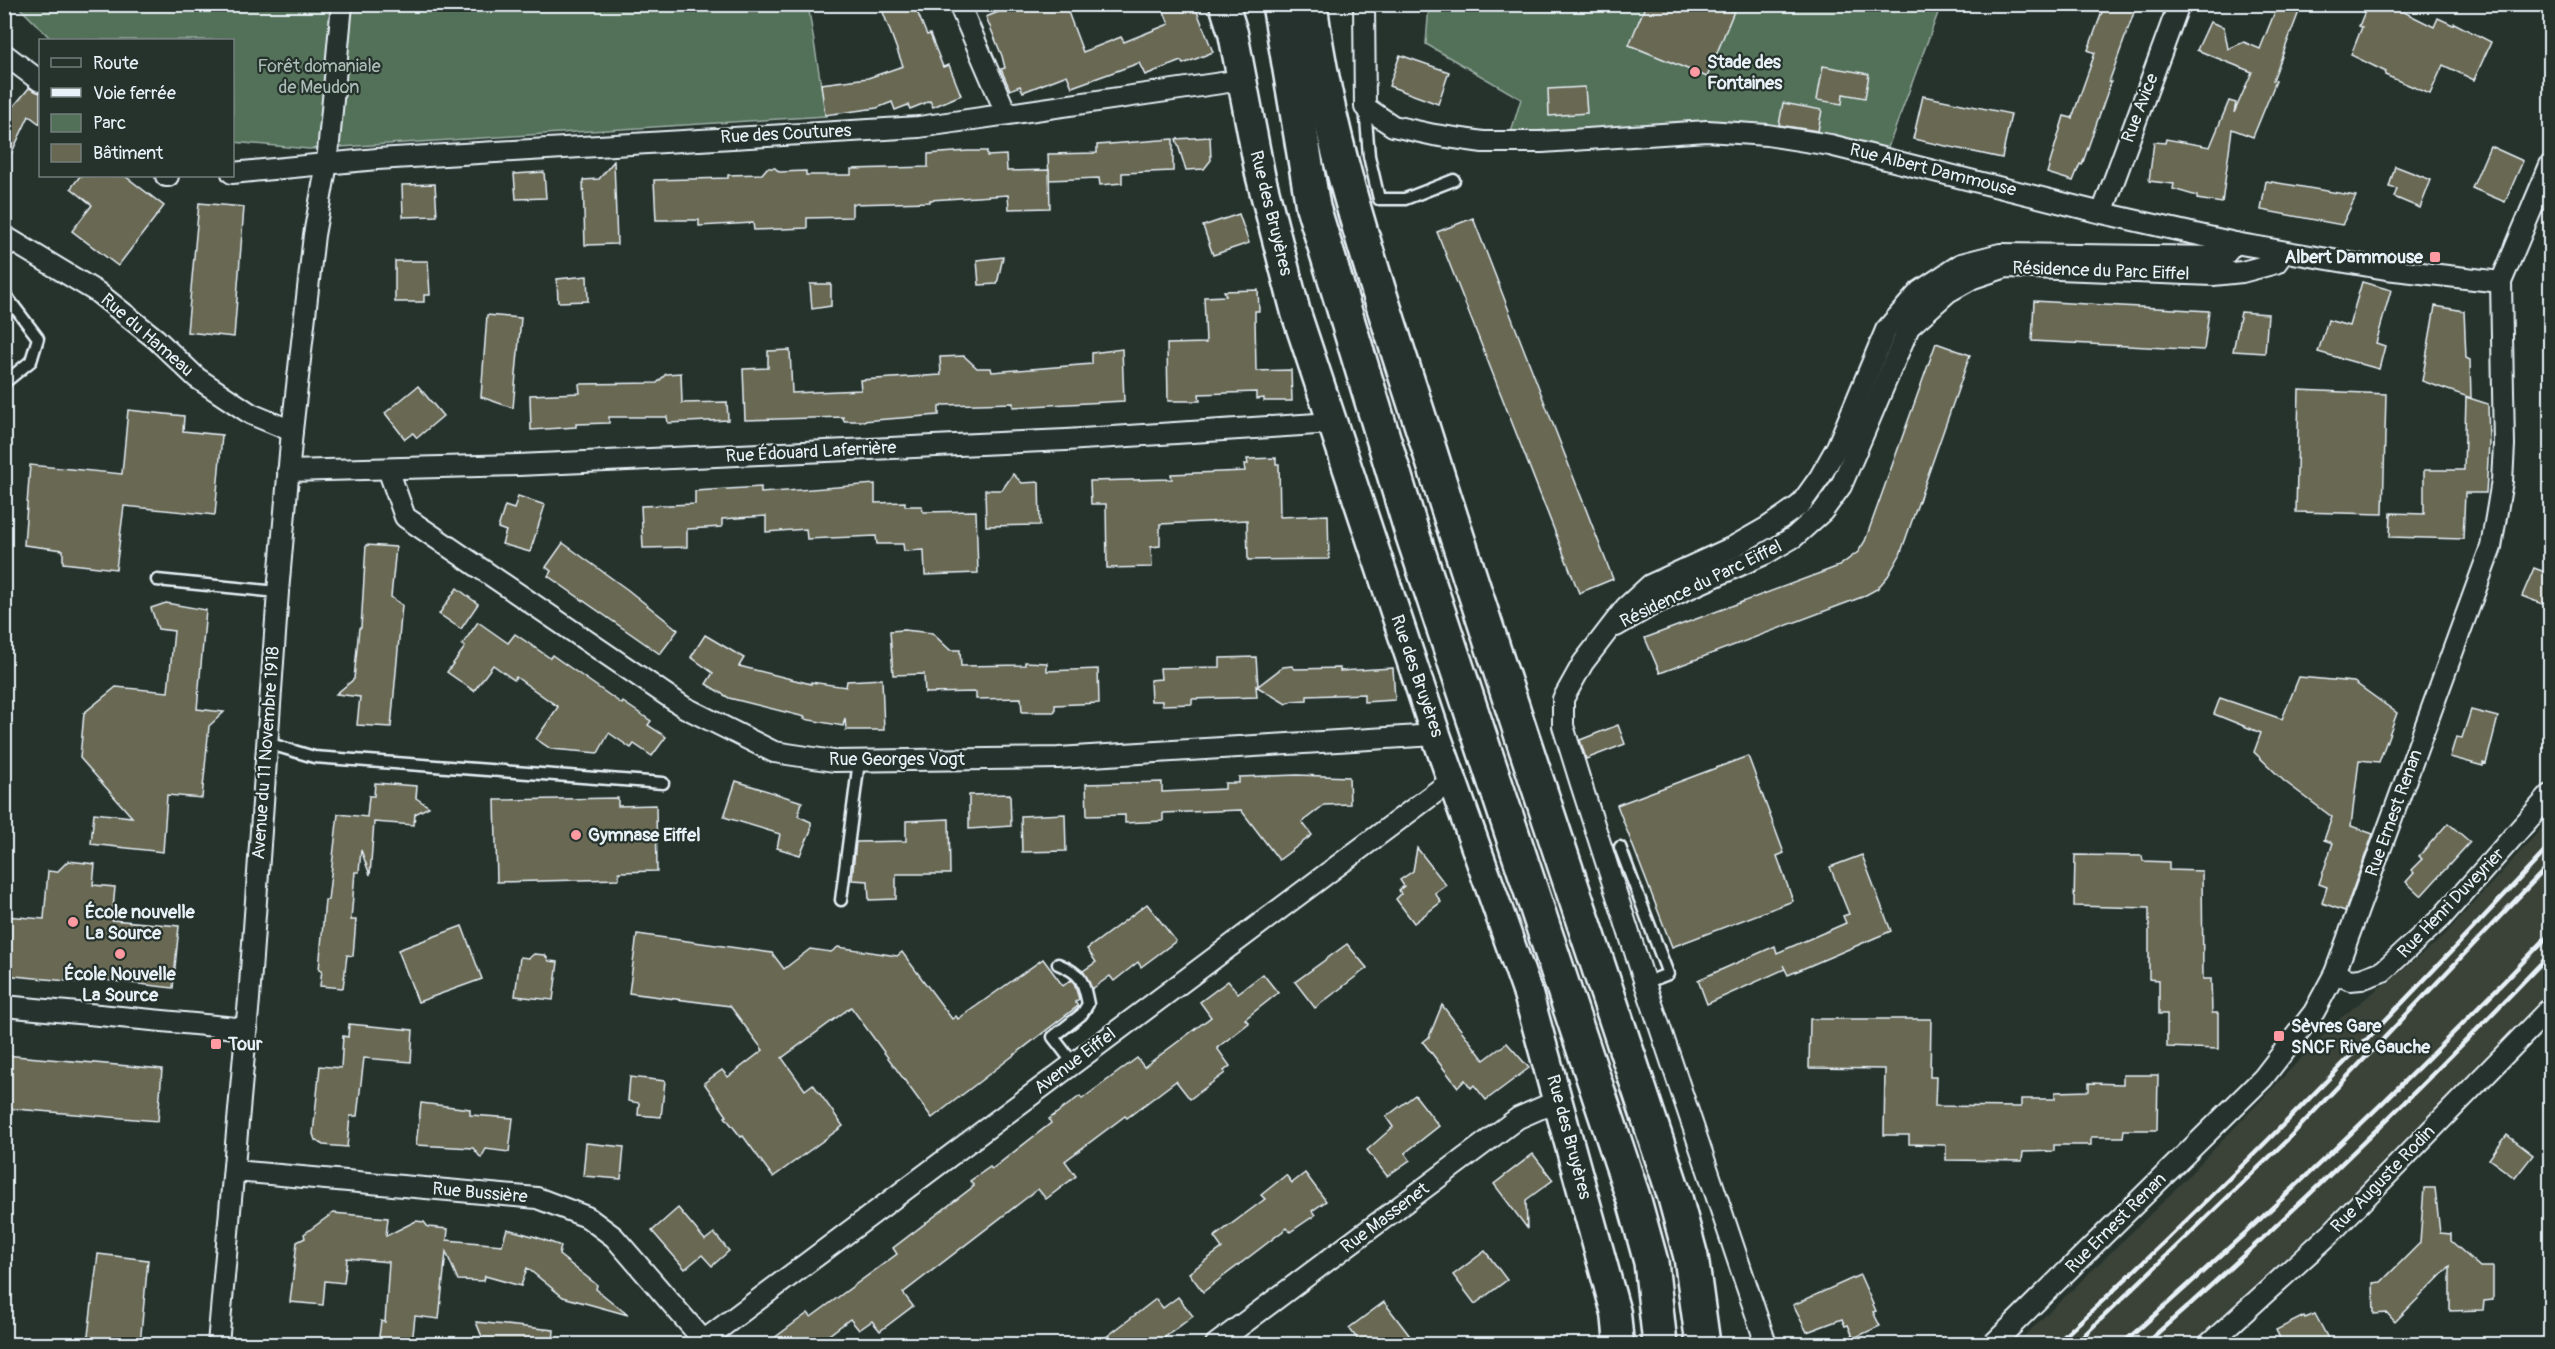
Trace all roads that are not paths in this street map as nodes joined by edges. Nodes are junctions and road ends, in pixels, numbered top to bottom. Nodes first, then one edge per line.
1 (342, 4) edge
2 (959, 4) edge
3 (1224, 4) edge
4 (1279, 4) edge
5 (1310, 4) edge
6 (1364, 4) edge
7 (2179, 4) edge
8 (4, 54) edge
9 (39, 80) edge
10 (1242, 80) junction
11 (1365, 107) junction
12 (1006, 113) junction
13 (327, 164) junction
14 (2550, 165) edge
15 (234, 173) edge
16 (1454, 180) dead end
17 (2102, 213) junction
18 (4, 236) edge
19 (2235, 243) junction
20 (2284, 252) junction
21 (2212, 266) junction
22 (2500, 282) junction
23 (4, 293) edge
24 (4, 383) edge
25 (1332, 423) junction
26 (292, 430) junction
27 (388, 469) junction
28 (288, 471) junction
29 (157, 580) dead end
30 (278, 592) junction
31 (1436, 735) junction
32 (267, 743) junction
33 (859, 761) junction
34 (1452, 780) junction
35 (663, 783) dead end
36 (2550, 795) edge
37 (1620, 847) dead end
38 (841, 900) dead end
39 (1059, 964) dead end
40 (2335, 973) junction
41 (1644, 983) junction
42 (4, 1006) edge
43 (2550, 1008) edge
44 (246, 1029) junction
45 (1073, 1063) junction
46 (1559, 1100) junction
47 (235, 1171) junction
48 (2221, 1341) edge
49 (702, 1343) edge
50 (218, 1344) edge
51 (1216, 1344) edge
52 (1619, 1344) edge
53 (1660, 1344) edge
54 (1703, 1344) edge
55 (1766, 1344) edge
56 (1993, 1344) edge

1 - 13 street, Avenue du 11 Novembre 1918
2 - 12 street
3 - 10 street, Rue des Bruyères
4 - 53 highway
5 - 54 highway
6 - 11 street
7 - 17 street, Rue Avice
8 - 9 street
10 - 12 street, Rue des Coutures
10 - 25 street, Rue des Bruyères
11 - 16 lane
11 - 17 street, Rue Albert Dammouse
12 - 13 street, Rue des Coutures
13 - 15 street, Rue des Coutures
13 - 26 street, Avenue du 11 Novembre 1918
14 - 22 street, Rue Ernest Renan
17 - 19 street, Rue Albert Dammouse
18 - 26 street, Rue du Hameau
19 - 20 street, Rue Albert Dammouse
19 - 21 street, Résidence du Parc Eiffel
20 - 21 street, Résidence du Parc Eiffel
20 - 22 street, Rue Albert Dammouse
21 - 41 street, Résidence du Parc Eiffel
22 - 40 street, Rue Ernest Renan
23 - 24 lane
25 - 27 street, Rue Édouard Laferrière
25 - 31 street, Rue des Bruyères
26 - 28 street, Avenue du 11 Novembre 1918
27 - 28 street, Rue Édouard Laferrière
27 - 33 street, Rue Georges Vogt
28 - 30 street, Avenue du 11 Novembre 1918
29 - 30 lane
30 - 32 street, Avenue du 11 Novembre 1918
31 - 33 street, Rue Georges Vogt
31 - 34 street, Rue des Bruyères
32 - 35 lane
32 - 44 street, Avenue du 11 Novembre 1918
33 - 38 lane
34 - 45 street, Avenue Eiffel
34 - 46 street, Rue des Bruyères
36 - 40 street, Rue Henri Duveyrier
37 - 41 lane
39 - 45 lane
40 - 56 street, Rue Ernest Renan
41 - 55 street
42 - 44 street
43 - 48 street, Rue Auguste Rodin
44 - 47 street, Avenue du 11 Novembre 1918
45 - 49 street, Avenue Eiffel
46 - 51 street, Rue Massenet
46 - 52 street, Rue des Bruyères
47 - 49 street, Rue Bussière
47 - 50 street, Avenue du 11 Novembre 1918

